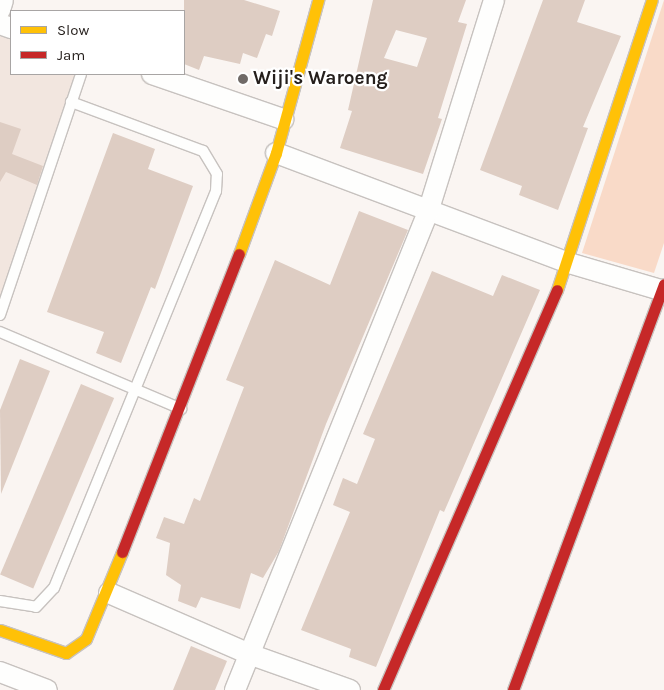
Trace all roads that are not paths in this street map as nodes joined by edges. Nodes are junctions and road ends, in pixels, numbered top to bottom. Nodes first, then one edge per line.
1 (3, 0) edge
2 (494, 0) edge
3 (652, 0) edge
4 (314, 1) edge
5 (0, 10) edge
6 (81, 75) edge
7 (155, 75) edge
8 (71, 102) junction
9 (284, 118) junction
10 (276, 154) junction
11 (428, 212) junction
12 (569, 264) junction
13 (663, 287) edge
14 (0, 315) edge
15 (0, 332) edge
16 (131, 391) junction
17 (182, 410) junction
18 (109, 593) junction
19 (0, 600) edge
20 (0, 630) edge
21 (249, 654) junction
22 (0, 672) edge
23 (47, 690) edge
24 (235, 690) edge
25 (350, 690) edge
26 (384, 690) edge
27 (513, 690) edge

1 - 5 street
2 - 11 street
3 - 12 street
4 - 9 street
6 - 8 lane
7 - 9 street
8 - 14 lane
8 - 16 lane
9 - 10 street
10 - 11 street
10 - 17 street
11 - 12 street
11 - 21 street
12 - 13 street
12 - 26 street
13 - 27 street
15 - 16 lane
16 - 17 lane
16 - 19 lane
17 - 18 street
18 - 20 street
18 - 21 street
21 - 24 street
21 - 25 street
22 - 23 street

